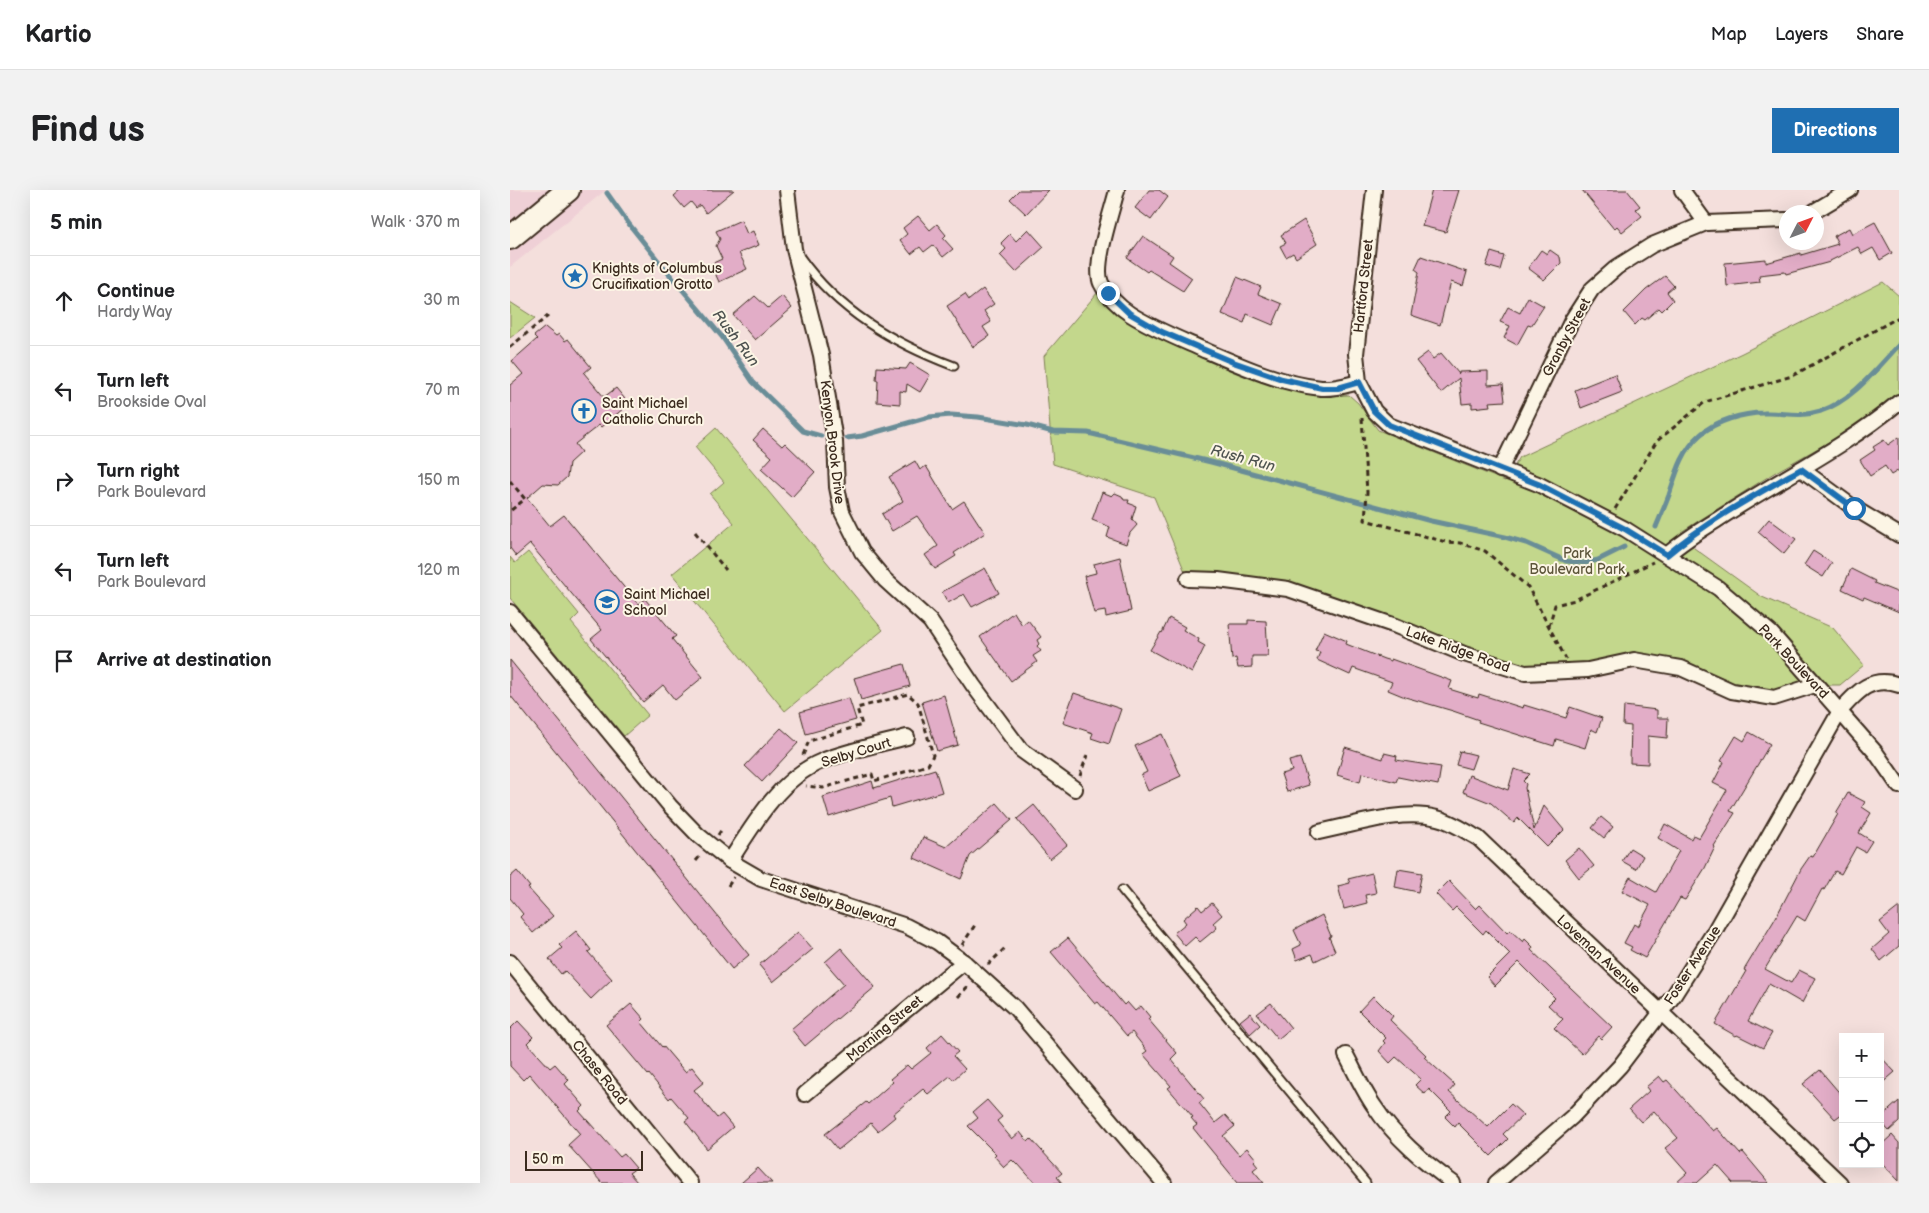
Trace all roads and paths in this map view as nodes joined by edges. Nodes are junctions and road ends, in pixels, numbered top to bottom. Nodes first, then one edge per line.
1 (568, 190) edge
2 (787, 190) edge
3 (1117, 190) edge
4 (1374, 190) edge
5 (1682, 190) edge
6 (1850, 190) edge
7 (1824, 205) edge
8 (1779, 220) edge
9 (1706, 223) junction
10 (510, 238) edge
11 (794, 249) junction
12 (548, 316) dead end
13 (1899, 317) edge
14 (510, 347) edge
15 (954, 366) dead end
16 (1359, 382) junction
17 (1899, 402) edge
18 (1801, 469) junction
19 (1500, 470) junction
20 (510, 481) edge
21 (510, 511) edge
22 (1608, 520) junction
23 (695, 532) dead end
24 (1899, 535) edge
25 (1667, 555) junction
26 (726, 570) dead end
27 (1188, 579) dead end
28 (510, 612) edge
29 (1549, 626) junction
30 (1572, 670) junction
31 (1815, 685) junction
32 (1899, 685) edge
33 (1840, 711) junction
34 (907, 737) dead end
35 (1087, 755) dead end
36 (1899, 786) edge
37 (1075, 789) joint
38 (1319, 832) dead end
39 (730, 861) junction
40 (1122, 890) dead end
41 (975, 925) dead end
42 (962, 945) dead end
43 (1005, 948) dead end
44 (510, 962) edge
45 (964, 962) junction
46 (987, 965) dead end
47 (974, 979) dead end
48 (958, 997) dead end
49 (1661, 1012) junction
50 (1346, 1055) dead end
51 (805, 1094) dead end
52 (690, 1183) edge
53 (1164, 1183) edge
54 (1366, 1183) edge
55 (1453, 1183) edge
56 (1496, 1183) edge
57 (1840, 1183) edge

1 - 10 main road
2 - 11 street, Kenyon Brook Drive
3 - 16 street
4 - 16 street, Hartford Street
5 - 9 street
6 - 7 street
8 - 9 street, Granby Street
9 - 19 street, Granby Street
11 - 15 lane
11 - 37 street, Kenyon Brook Drive
12 - 14 path
13 - 22 path
16 - 19 street, Park Boulevard
16 - 29 path
17 - 18 street
18 - 24 street
18 - 25 street
19 - 22 street, Park Boulevard
20 - 21 path
22 - 25 street, Park Boulevard
23 - 26 path
25 - 29 path
25 - 31 street, Park Boulevard
27 - 30 street, Lake Ridge Road
28 - 39 street, East Selby Boulevard
29 - 30 path
30 - 31 street, Lake Ridge Road
31 - 33 street, Park Boulevard
32 - 33 street, Foster Avenue
33 - 36 street, Park Boulevard
33 - 49 street, Foster Avenue
34 - 39 street, Selby Court
35 - 37 path
38 - 49 street, Loveman Avenue
39 - 45 street, East Selby Boulevard
40 - 54 lane
41 - 42 path
43 - 46 path
44 - 52 street, Chase Road
45 - 51 street, Morning Street
45 - 53 street, East Selby Boulevard
47 - 48 path
49 - 56 street, Foster Avenue
49 - 57 street, Loveman Avenue
50 - 55 street

